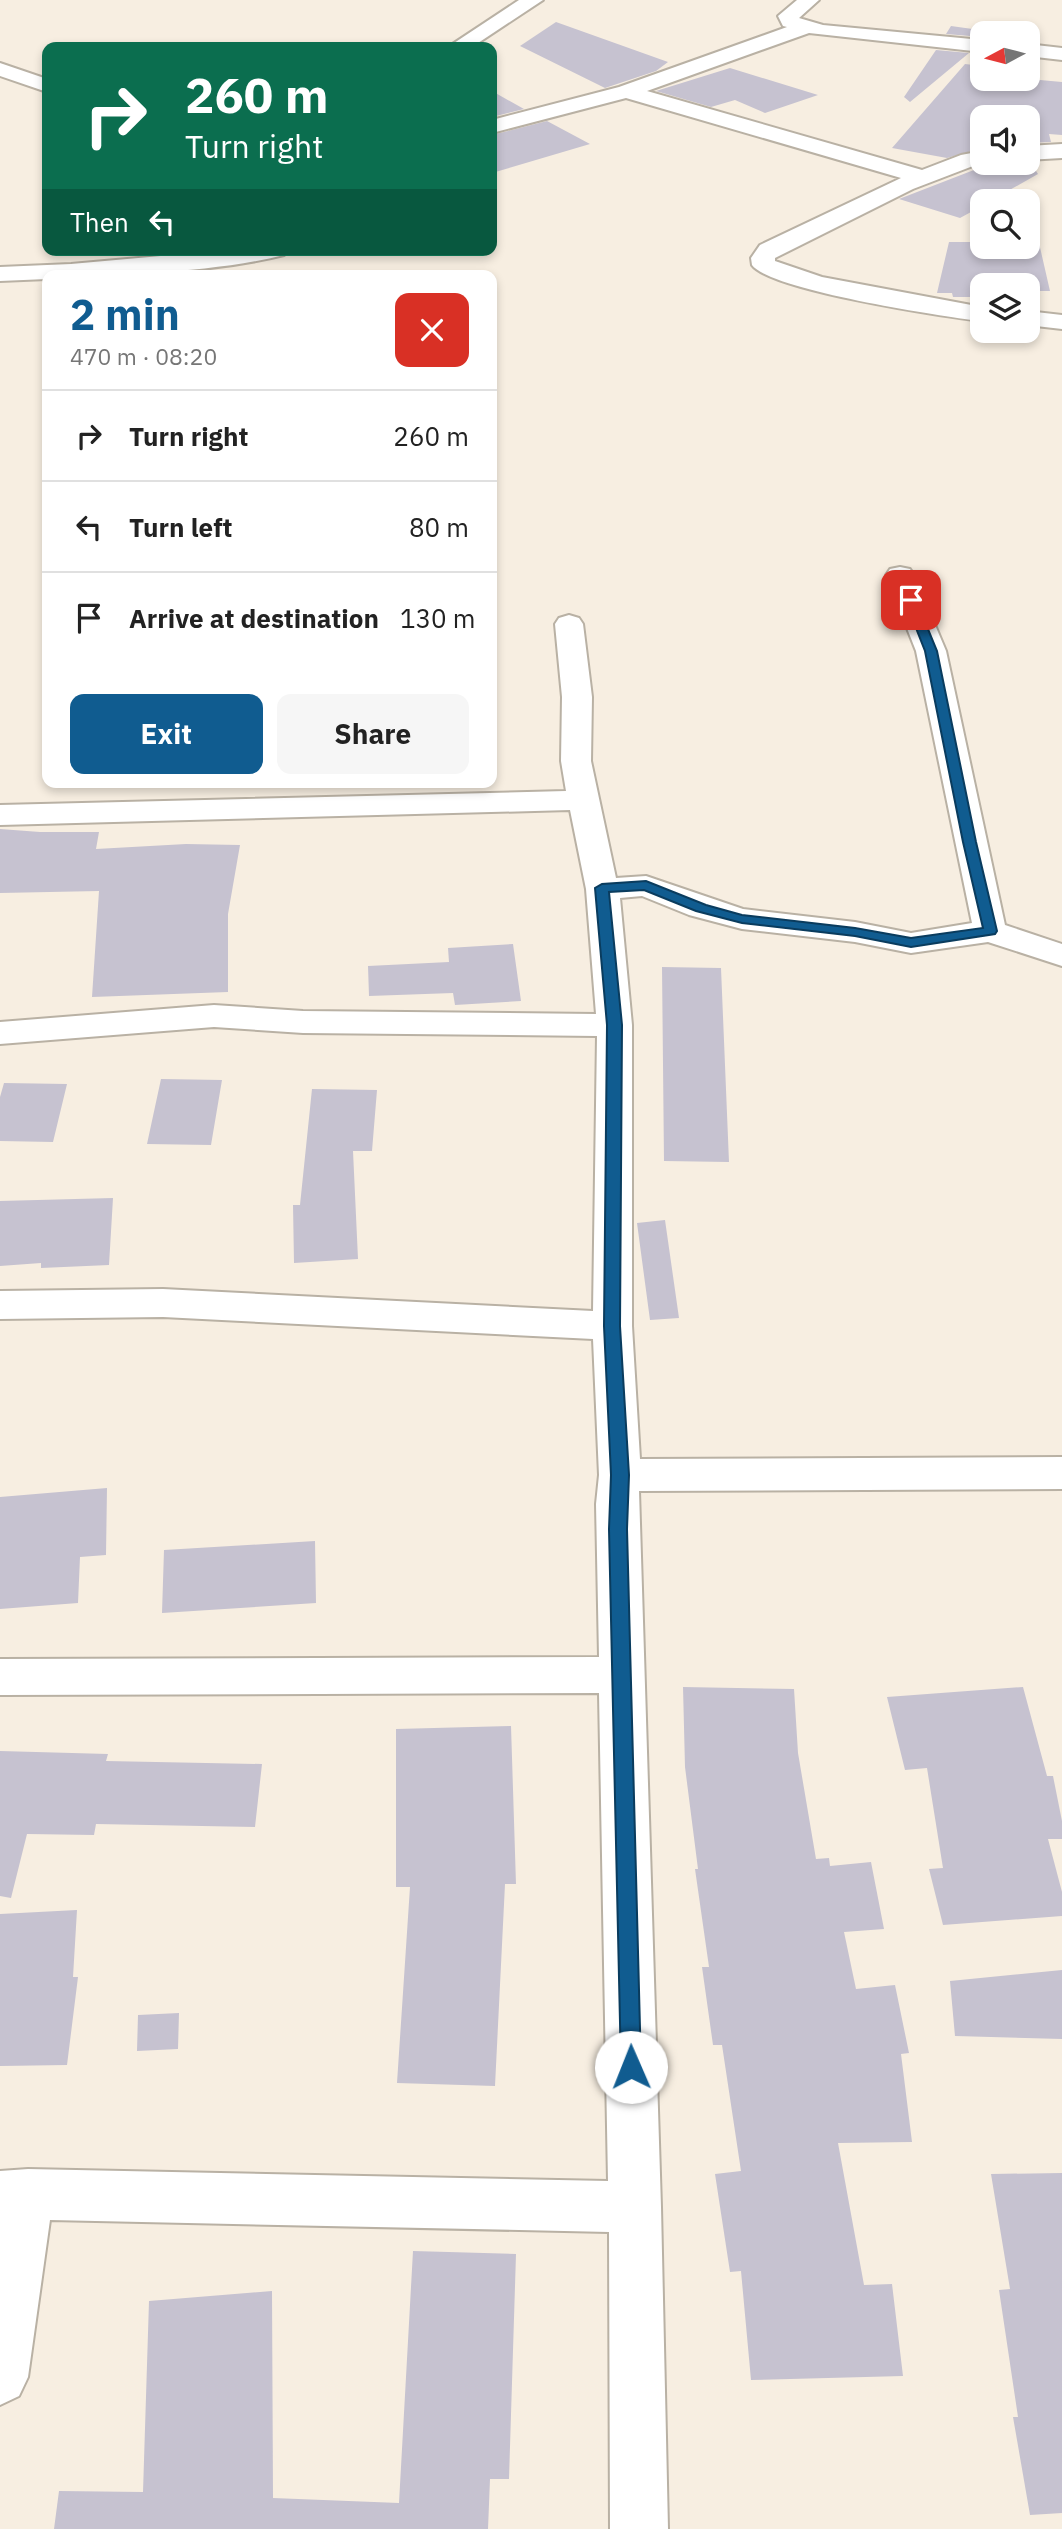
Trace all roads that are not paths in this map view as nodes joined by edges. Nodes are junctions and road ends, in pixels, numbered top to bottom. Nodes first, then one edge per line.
1 (533, 0) edge
2 (809, 0) edge
3 (805, 28) junction
4 (465, 42) edge
5 (970, 45) edge
6 (1040, 51) edge
7 (1062, 54) edge
8 (0, 69) edge
9 (42, 84) edge
10 (626, 91) junction
11 (497, 126) edge
12 (1062, 151) edge
13 (1040, 152) edge
14 (970, 160) edge
15 (922, 177) junction
16 (243, 256) edge
17 (75, 270) edge
18 (42, 272) edge
19 (0, 274) edge
20 (970, 313) edge
21 (1040, 319) edge
22 (1062, 321) edge
23 (900, 575) dead end
24 (569, 624) dead end
25 (586, 800) junction
26 (0, 815) edge
27 (602, 888) junction
28 (990, 931) junction
29 (1062, 955) edge
30 (615, 1025) junction
31 (0, 1032) edge
32 (0, 1305) edge
33 (612, 1326) junction
34 (1062, 1473) edge
35 (620, 1475) junction
36 (621, 1675) junction
37 (0, 1677) edge
38 (14, 2195) edge
39 (635, 2207) junction
40 (0, 2377) edge
41 (639, 2529) edge

1 - 4 street
2 - 3 street
3 - 5 street
3 - 10 street
6 - 7 street
8 - 9 street
10 - 11 street
10 - 15 street
12 - 13 street
14 - 15 street
15 - 20 street
16 - 17 street
18 - 19 street
21 - 22 street
23 - 28 street
24 - 25 street
25 - 26 street
25 - 27 street
27 - 28 street
27 - 30 street
28 - 29 street
30 - 31 street
30 - 33 street
32 - 33 street
33 - 35 street
34 - 35 street
35 - 36 street
36 - 37 street
36 - 39 street
38 - 39 street
38 - 40 street
39 - 41 street

